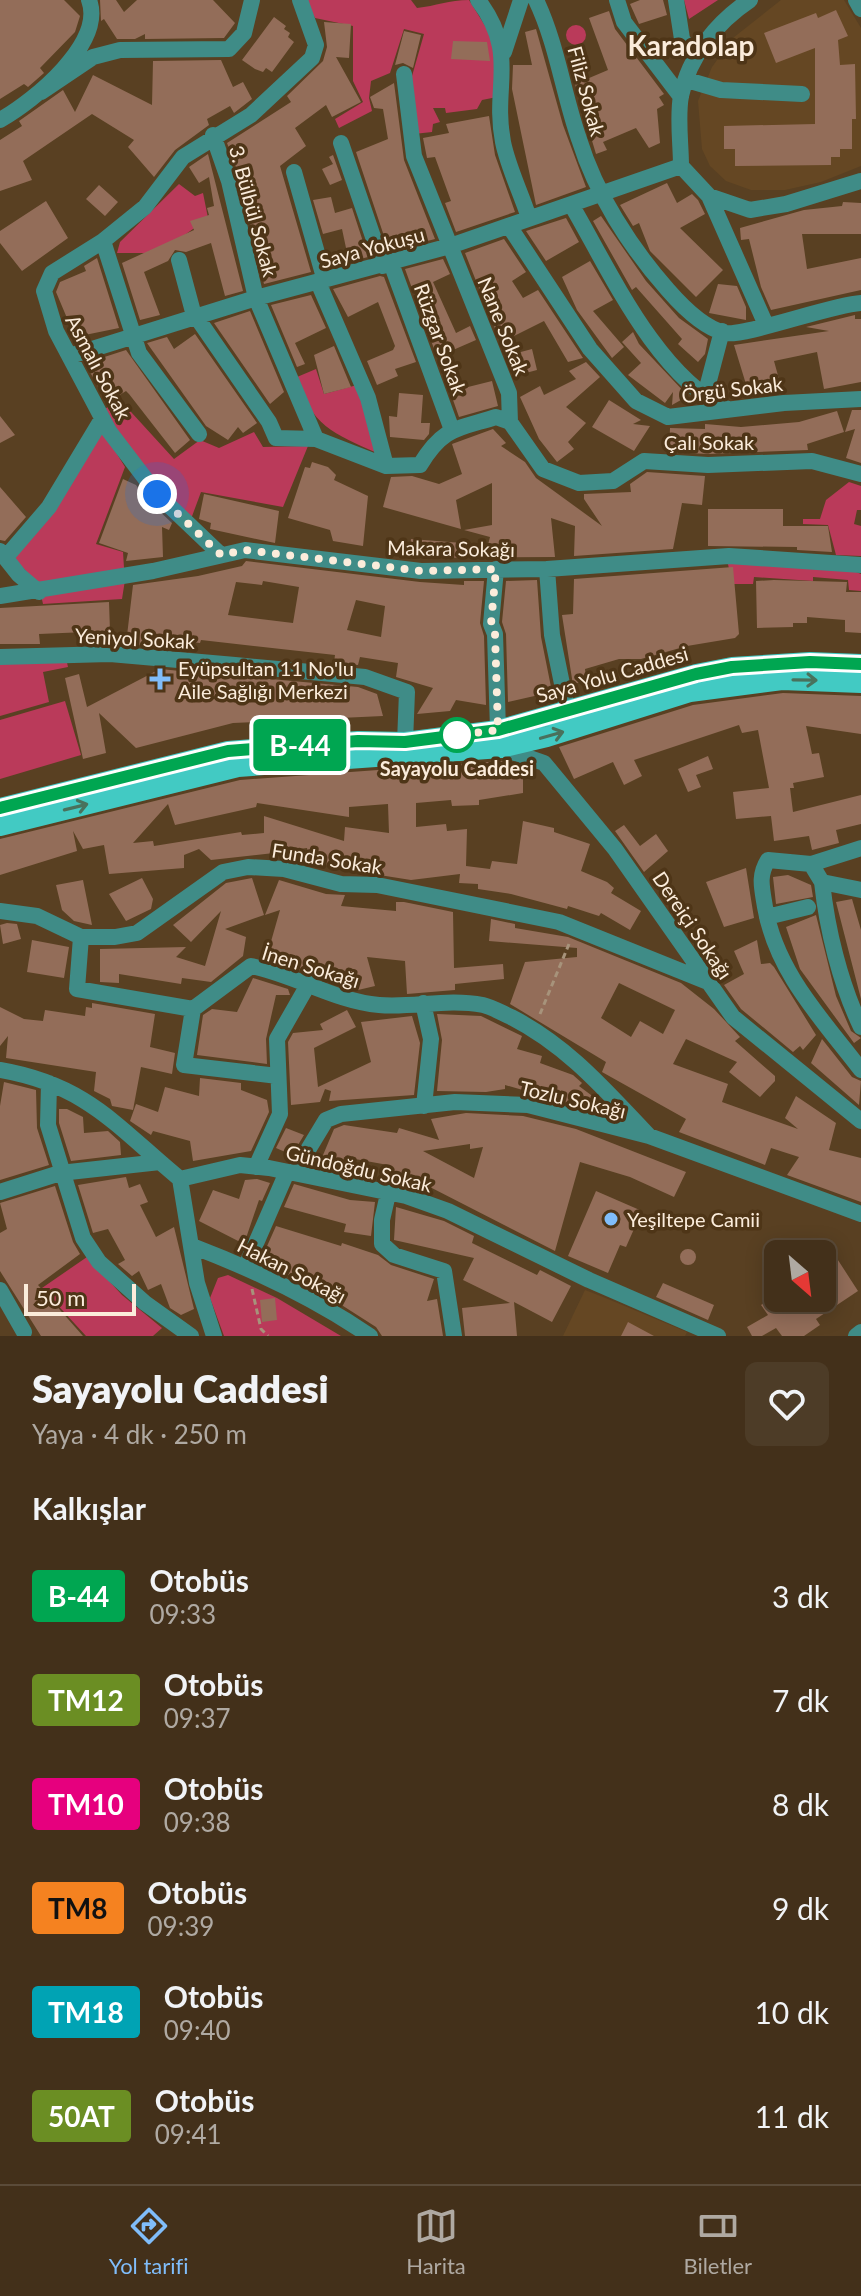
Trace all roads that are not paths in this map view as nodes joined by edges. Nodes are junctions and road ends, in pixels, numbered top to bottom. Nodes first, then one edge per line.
1 (89, 0) edge
2 (252, 0) edge
3 (300, 0) edge
4 (478, 0) edge
5 (521, 0) edge
6 (536, 0) edge
7 (617, 0) edge
8 (676, 0) edge
9 (750, 0) edge
10 (856, 0) edge
11 (861, 9) edge
12 (504, 52) junction
13 (695, 58) junction
14 (404, 74) dead end
15 (684, 88) junction
16 (41, 92) junction
17 (802, 94) dead end
18 (0, 120) edge
19 (213, 135) junction
20 (341, 143) dead end
21 (681, 166) junction
22 (294, 172) dead end
23 (861, 181) edge
24 (601, 193) junction
25 (709, 196) junction
26 (572, 206) junction
27 (529, 218) junction
28 (509, 226) junction
29 (103, 241) junction
30 (450, 246) junction
31 (179, 260) dead end
32 (387, 264) junction
33 (321, 281) junction
34 (256, 298) junction
35 (861, 303) edge
36 (198, 318) junction
37 (766, 325) junction
38 (722, 331) junction
39 (131, 336) junction
40 (70, 356) junction
41 (861, 399) edge
42 (711, 401) junction
43 (727, 409) junction
44 (102, 419) junction
45 (510, 422) junction
46 (452, 430) junction
47 (199, 434) dead end
48 (316, 439) junction
49 (386, 466) junction
50 (861, 474) edge
51 (3, 554) edge
52 (221, 555) junction
53 (860, 566) edge
54 (496, 569) junction
55 (547, 569) junction
56 (39, 592) junction
57 (0, 596) edge
58 (0, 657) edge
59 (861, 664) edge
60 (861, 683) edge
61 (568, 713) junction
62 (499, 739) junction
63 (405, 742) junction
64 (0, 808) edge
65 (0, 826) edge
66 (861, 848) edge
67 (811, 864) junction
68 (822, 882) junction
69 (861, 890) edge
70 (808, 907) dead end
71 (0, 911) edge
72 (767, 917) junction
73 (81, 937) junction
74 (708, 982) junction
75 (309, 983) junction
76 (423, 1003) junction
77 (193, 1009) junction
78 (861, 1027) edge
79 (0, 1070) edge
80 (861, 1070) edge
81 (278, 1076) junction
82 (49, 1083) junction
83 (424, 1106) junction
84 (861, 1121) edge
85 (649, 1136) junction
86 (160, 1162) junction
87 (256, 1167) junction
88 (60, 1173) junction
89 (290, 1173) junction
90 (180, 1179) junction
91 (0, 1192) edge
92 (388, 1194) junction
93 (861, 1214) edge
94 (192, 1246) junction
95 (249, 1268) junction
96 (0, 1290) edge
97 (0, 1315) edge
98 (861, 1332) edge
99 (27, 1334) edge
100 (191, 1336) edge
101 (214, 1336) edge
102 (370, 1336) edge
103 (454, 1336) edge
104 (718, 1336) edge
105 (856, 1336) edge

1 - 16 street
2 - 16 street
3 - 19 street, Asmalı Sokak
4 - 12 street
5 - 12 street
6 - 24 street, Filiz Sokak
7 - 15 street
8 - 13 street
9 - 13 street
10 - 11 street
12 - 27 street
13 - 15 street
14 - 30 street, Nane Sokak
15 - 17 street
15 - 21 street
16 - 18 street
19 - 29 street, Asmalı Sokak
19 - 34 street, 3. Bülbül Sokak
20 - 32 street, Rüzgar Sokak
21 - 24 street, Saya Yokuşu
21 - 25 street
22 - 33 street
23 - 25 street
24 - 26 street, Saya Yokuşu
24 - 38 street, Filiz Sokak
25 - 37 street
26 - 27 street, Saya Yokuşu
26 - 42 street
27 - 28 street, Saya Yokuşu
28 - 30 street, Saya Yokuşu
28 - 43 street, Örgü Sokak
29 - 39 street
29 - 40 street, Asmalı Sokak
30 - 32 street, Saya Yokuşu
30 - 45 street, Nane Sokak
31 - 36 street
32 - 33 street, Saya Yokuşu
32 - 46 street, Rüzgar Sokak
33 - 34 street, Saya Yokuşu
33 - 49 street
34 - 36 street, Saya Yokuşu
34 - 48 street, 3. Bülbül Sokak
35 - 37 street
36 - 39 street, Saya Yokuşu
36 - 48 street
37 - 38 street
38 - 42 street
39 - 40 street, Saya Yokuşu
39 - 47 street
40 - 44 street, Asmalı Sokak
41 - 43 street, Örgü Sokak
42 - 43 street
44 - 51 street
44 - 52 street, Asmalı Sokak
45 - 46 street
45 - 50 street, Çalı Sokak
46 - 49 street
48 - 49 street
51 - 56 street
52 - 54 street, Makara Sokağı
52 - 56 street, Makara Sokağı
53 - 55 street, Makara Sokağı
54 - 55 street, Makara Sokağı
54 - 62 street
55 - 61 street
56 - 57 street, Makara Sokağı
58 - 63 street, Yeniyol Sokak
59 - 61 main road, Saya Yolu Caddesi
62 -> 60 main road, Saya Yolu Caddesi
61 - 62 main road, Saya Yolu Caddesi
62 - 63 main road, Saya Yolu Caddesi
65 -> 62 main road, Saya Yolu Caddesi
62 - 74 street, Dereiçi Sokağı
63 - 64 main road, Saya Yolu Caddesi
66 - 67 street
67 - 68 street
67 - 72 street
68 - 69 street
68 - 78 street
70 - 72 street
71 - 73 street, Funda Sokak
72 - 80 street
73 - 74 street, Funda Sokak
73 - 77 street
74 - 84 street, Dereiçi Sokağı
75 - 76 street, İnen Sokağı
75 - 77 street, İnen Sokağı
75 - 81 street
76 - 83 street
76 - 85 street, İnen Sokağı
77 - 81 street
79 - 82 street
81 - 87 street
82 - 86 street
82 - 88 street
83 - 85 street, Tozlu Sokağı
83 - 89 street, Tozlu Sokağı
85 - 93 street, Tozlu Sokağı
86 - 88 street
86 - 90 street
87 - 89 street, Gündoğdu Sokak
87 - 90 street, Gündoğdu Sokak
88 - 91 street
88 - 100 street
89 - 92 street, Gündoğdu Sokak
89 - 95 street
90 - 94 street
92 - 103 street
92 - 104 street, Gündoğdu Sokak
94 - 95 street, Hakan Sokağı
94 - 101 street
95 - 102 street, Hakan Sokağı
96 - 99 street
97 - 99 street
98 - 105 street

